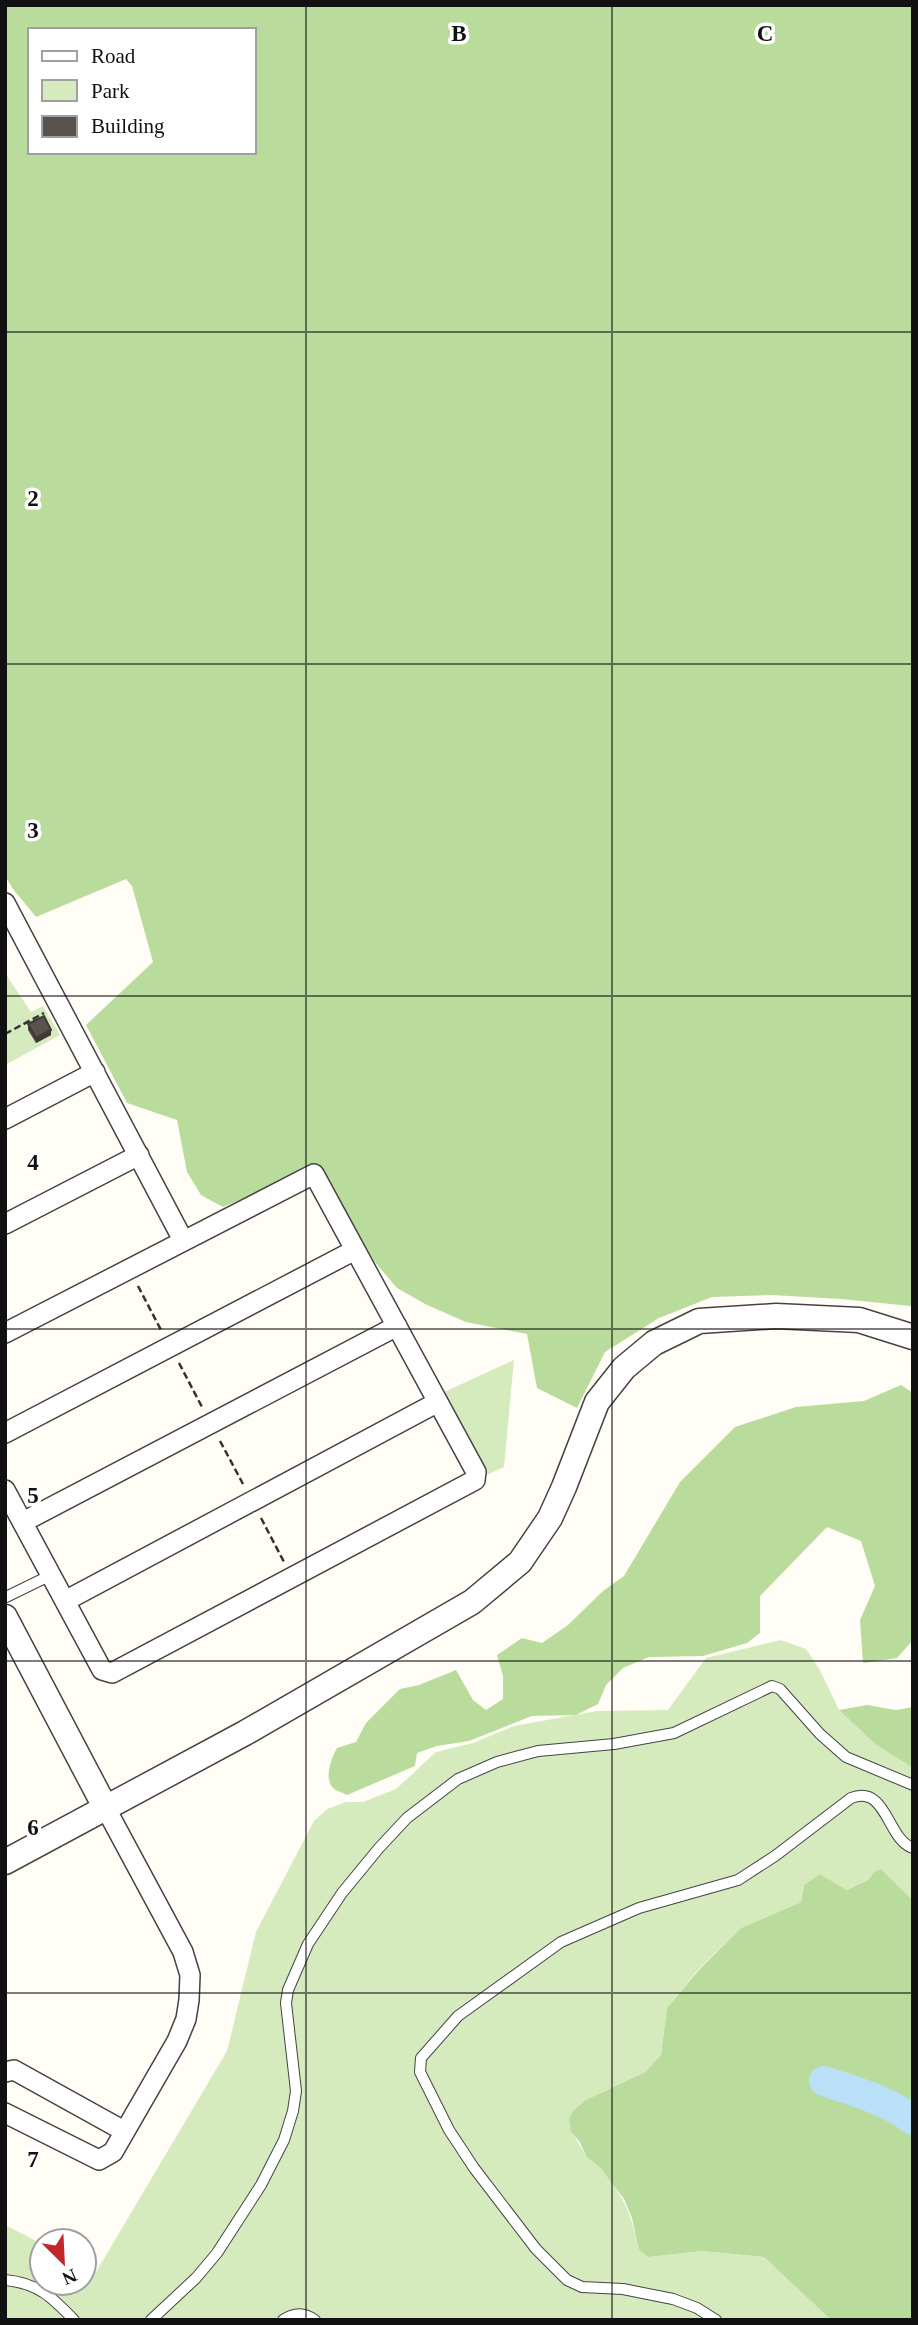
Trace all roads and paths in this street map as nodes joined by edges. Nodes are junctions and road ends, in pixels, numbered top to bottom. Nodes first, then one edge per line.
1 (5, 903) edge
2 (59, 1005) junction
3 (5, 1034) edge
4 (95, 1072) junction
5 (5, 1119) edge
6 (139, 1156) junction
7 (5, 1224) edge
8 (183, 1240) junction
9 (355, 1250) junction
10 (397, 1326) junction
11 (5, 1333) edge
12 (913, 1337) edge
13 (438, 1402) junction
14 (5, 1433) edge
15 (5, 1490) edge
16 (23, 1522) junction
17 (51, 1575) junction
18 (65, 1601) junction
19 (6, 1607) edge
20 (913, 1785) edge
21 (105, 1807) junction
22 (913, 1848) edge
23 (5, 1862) edge
24 (5, 2072) edge
25 (5, 2113) edge
26 (124, 2132) junction
27 (5, 2280) edge
28 (74, 2320) edge
29 (151, 2320) edge
30 (283, 2320) edge
31 (315, 2320) edge
32 (716, 2320) edge

1 - 2 street
2 - 3 path
2 - 4 street
4 - 5 street
4 - 6 street
6 - 7 street
6 - 8 street
8 - 9 street
8 - 11 street
9 - 10 street
9 - 14 street
10 - 13 street
10 - 16 street
12 - 21 street
13 - 18 street
13 - 18 street
15 - 16 street
16 - 17 street
17 - 18 street
17 - 19 lane
19 - 21 street
20 - 29 lane
21 - 23 street
21 - 26 street
22 - 32 lane
24 - 26 street
25 - 26 street
27 - 28 lane
30 - 31 lane

